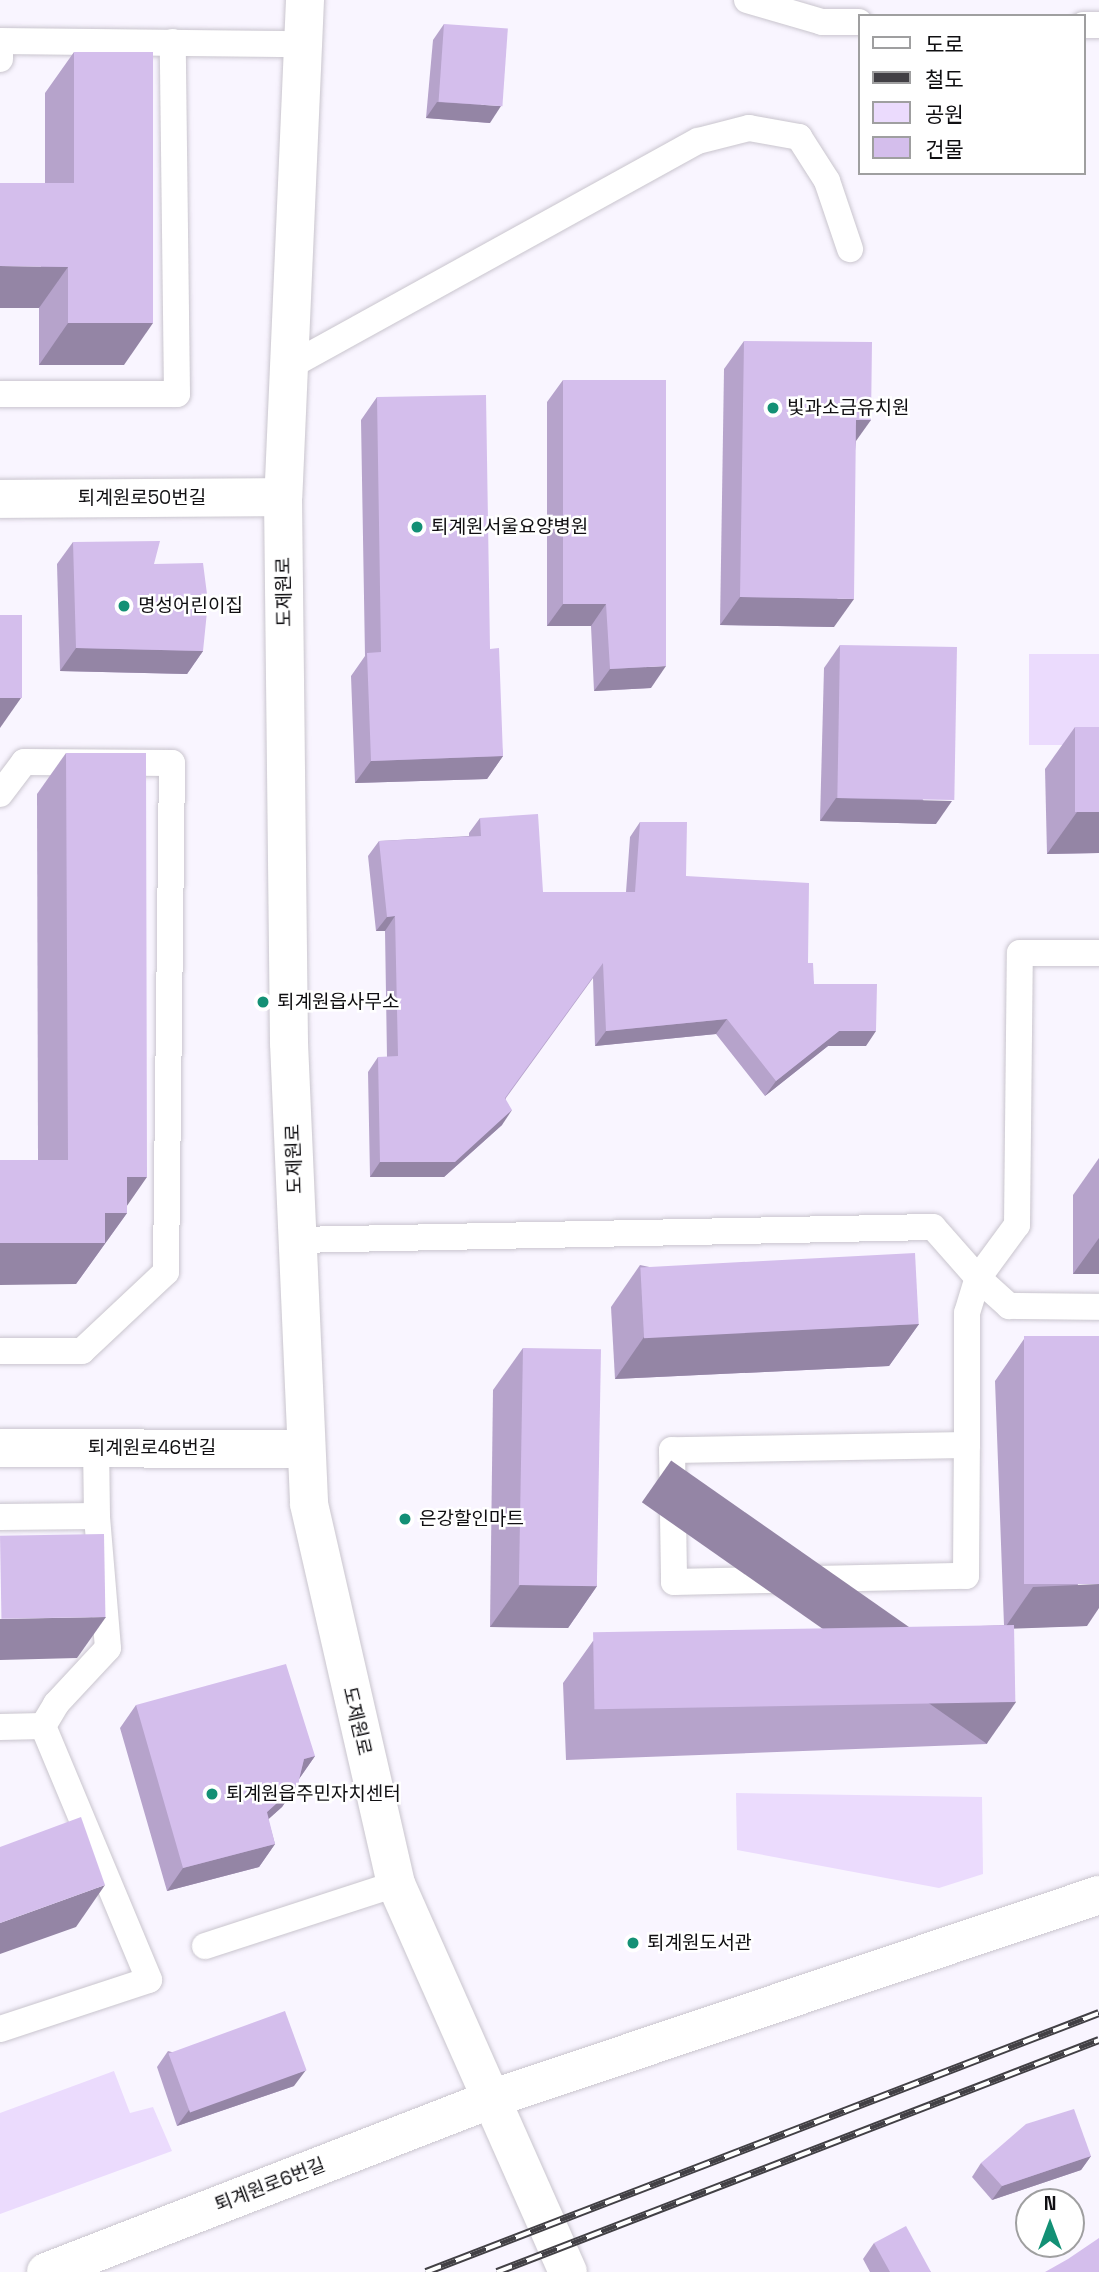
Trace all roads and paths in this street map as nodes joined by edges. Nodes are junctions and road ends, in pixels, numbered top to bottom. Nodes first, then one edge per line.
1 (305, 0) edge
2 (747, 0) edge
3 (858, 22) edge
4 (173, 42) junction
5 (303, 44) junction
6 (0, 59) edge
7 (850, 249) dead end
8 (288, 367) junction
9 (0, 394) edge
10 (283, 498) junction
11 (0, 499) edge
12 (0, 794) edge
13 (1099, 953) edge
14 (296, 1240) junction
15 (978, 1278) junction
16 (1099, 1307) edge
17 (0, 1351) edge
18 (967, 1445) junction
19 (0, 1448) edge
20 (96, 1448) junction
21 (304, 1449) junction
22 (97, 1516) junction
23 (0, 1517) edge
24 (43, 1726) junction
25 (0, 1727) edge
26 (396, 1884) junction
27 (1099, 1895) edge
28 (205, 1946) dead end
29 (0, 2029) edge
30 (494, 2098) junction
31 (46, 2272) edge
32 (568, 2272) edge

1 - 5 street, 도제원로
2 - 3 lane
4 - 5 lane
4 - 6 lane
4 - 9 lane
5 - 8 street, 도제원로
7 - 8 lane
8 - 10 street, 도제원로
10 - 11 street, 퇴계원로50번길
10 - 14 street, 도제원로
12 - 17 lane
13 - 15 lane
14 - 15 lane
14 - 21 street, 도제원로
15 - 16 lane
15 - 18 lane
18 - 18 lane
19 - 20 street, 퇴계원로46번길
20 - 21 street, 퇴계원로46번길
20 - 22 lane
21 - 26 street, 도제원로
22 - 23 lane
22 - 24 lane
24 - 25 lane
24 - 29 lane
26 - 28 lane
26 - 30 street, 도제원로
27 - 30 street, 퇴계원로6번길
30 - 31 street, 퇴계원로6번길
30 - 32 street, 도제원로

